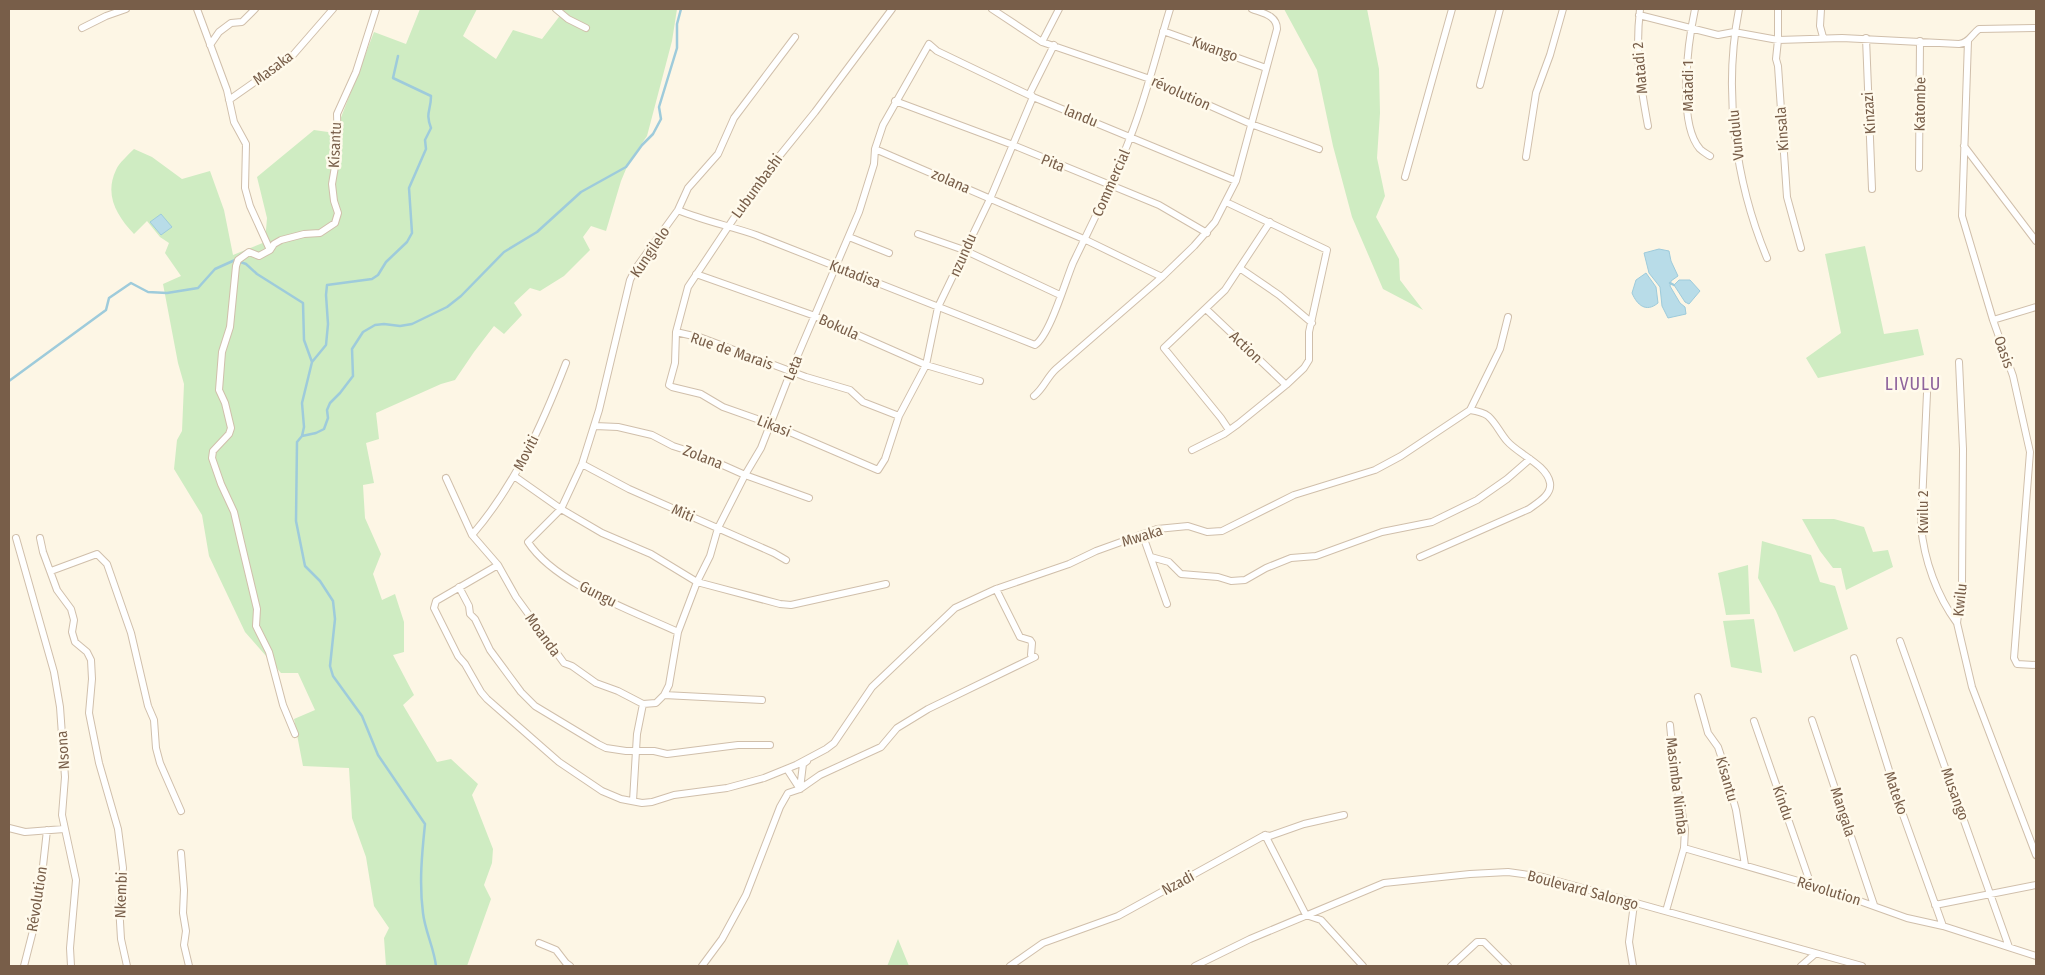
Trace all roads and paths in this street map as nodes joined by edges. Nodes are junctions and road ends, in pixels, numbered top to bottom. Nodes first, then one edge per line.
1 (126, 9) edge
2 (197, 9) edge
3 (255, 9) edge
4 (333, 9) edge
5 (376, 9) edge
6 (556, 9) edge
7 (892, 9) edge
8 (992, 9) edge
9 (1059, 9) edge
10 (1170, 9) edge
11 (1252, 9) edge
12 (1452, 9) edge
13 (1500, 9) edge
14 (1563, 9) edge
15 (1695, 9) edge
16 (1739, 9) edge
17 (1778, 9) edge
18 (1821, 9) edge
19 (1639, 12) edge
20 (82, 28) dead end
21 (586, 28) dead end
22 (2036, 28) edge
23 (1691, 29) junction
24 (1163, 31) junction
25 (1734, 32) junction
26 (795, 37) dead end
27 (1823, 37) junction
28 (1866, 38) junction
29 (1778, 40) junction
30 (1920, 41) junction
31 (1968, 41) junction
32 (1042, 42) junction
33 (929, 44) joint
34 (1054, 44) junction
35 (210, 45) junction
36 (1266, 68) junction
37 (1150, 79) junction
38 (1480, 85) dead end
39 (1033, 97) junction
40 (229, 100) junction
41 (895, 100) junction
42 (1251, 124) junction
43 (1648, 126) dead end
44 (1131, 136) junction
45 (1013, 145) junction
46 (1964, 146) junction
47 (875, 149) junction
48 (1319, 149) dead end
49 (1710, 156) dead end
50 (1526, 157) dead end
51 (1918, 168) dead end
52 (1405, 177) dead end
53 (1236, 181) junction
54 (1110, 185) junction
55 (1872, 189) dead end
56 (990, 199) junction
57 (1226, 202) junction
58 (678, 210) junction
59 (1270, 222) junction
60 (729, 225) junction
61 (1207, 233) junction
62 (918, 234) dead end
63 (849, 237) junction
64 (1086, 240) junction
65 (2036, 241) edge
66 (1801, 248) dead end
67 (270, 250) junction
68 (964, 250) junction
69 (889, 253) dead end
70 (1767, 258) dead end
71 (836, 266) junction
72 (1241, 268) junction
73 (696, 274) junction
74 (1162, 277) junction
75 (1060, 295) junction
76 (938, 307) junction
77 (2036, 307) edge
78 (1206, 310) junction
79 (815, 316) junction
80 (1508, 317) dead end
81 (1993, 320) junction
82 (1312, 323) junction
83 (676, 332) junction
84 (1031, 344) joint
85 (1959, 362) dead end
86 (566, 363) dead end
87 (926, 365) junction
88 (791, 371) junction
89 (980, 381) dead end
90 (670, 385) joint
91 (1286, 385) junction
92 (1927, 393) dead end
93 (1034, 396) dead end
94 (1470, 410) junction
95 (899, 416) junction
96 (771, 424) junction
97 (595, 426) junction
98 (1229, 430) junction
99 (1192, 450) dead end
100 (1530, 459) junction
101 (582, 464) junction
102 (878, 470) joint
103 (745, 475) junction
104 (514, 476) junction
105 (446, 478) dead end
106 (809, 498) dead end
107 (561, 509) junction
108 (718, 528) junction
109 (472, 535) junction
110 (1142, 536) junction
111 (16, 538) dead end
112 (40, 538) dead end
113 (528, 542) joint
114 (1151, 557) junction
115 (1420, 557) dead end
116 (786, 560) dead end
117 (498, 565) junction
118 (51, 571) junction
119 (697, 582) junction
120 (886, 584) dead end
121 (459, 587) junction
122 (996, 589) junction
123 (1167, 604) dead end
124 (1957, 623) junction
125 (678, 632) junction
126 (1900, 641) dead end
127 (1854, 658) dead end
128 (2036, 665) edge
129 (664, 695) junction
130 (1698, 697) dead end
131 (762, 700) dead end
132 (643, 704) junction
133 (1812, 720) dead end
134 (1754, 721) dead end
135 (1670, 725) dead end
136 (295, 734) dead end
137 (770, 745) dead end
138 (637, 750) junction
139 (818, 752) junction
140 (787, 769) junction
141 (800, 789) junction
142 (633, 801) junction
143 (181, 811) dead end
144 (1344, 815) dead end
145 (9, 828) edge
146 (64, 829) junction
147 (46, 830) junction
148 (1265, 835) junction
149 (1684, 848) junction
150 (181, 854) dead end
151 (2036, 855) edge
152 (1745, 865) junction
153 (1811, 885) junction
154 (2036, 885) edge
155 (1991, 894) junction
156 (1634, 904) junction
157 (1874, 905) junction
158 (1935, 905) junction
159 (1666, 910) junction
160 (1306, 915) junction
161 (1944, 926) junction
162 (540, 943) dead end
163 (2009, 947) junction
164 (1815, 954) junction
165 (2036, 956) edge
166 (24, 966) edge
167 (71, 966) edge
168 (126, 966) edge
169 (189, 966) edge
170 (570, 966) edge
171 (702, 966) edge
172 (1010, 966) edge
173 (1195, 966) edge
174 (1363, 966) edge
175 (1451, 966) edge
176 (1508, 966) edge
177 (1633, 966) edge
178 (1801, 966) edge
179 (1862, 966) edge

1 - 20 street
2 - 35 street
3 - 35 street
4 - 40 street, Masaka
5 - 67 street, Kisantu
6 - 21 street
7 - 60 street, Lubumbashi
8 - 32 street
9 - 32 street
10 - 24 street, Commercial
11 - 36 street
12 - 52 street
13 - 38 street
14 - 50 street
15 - 23 street, Matadi 1
16 - 25 street, Vundulu
17 - 29 street, Kinsala
18 - 27 street
19 - 23 street
19 - 43 street, Matadi 2
22 - 31 street
23 - 25 street
23 - 49 street, Matadi 1
24 - 36 street, Kwango
24 - 37 street, Commercial
25 - 29 street
25 - 70 street, Vundulu
26 - 58 street, Kungilelo
27 - 28 street
27 - 29 street
28 - 30 street
28 - 55 street, Kinzazi
29 - 66 street, Kinsala
30 - 31 street
30 - 51 street, Katombe
31 - 46 street, Oasis
32 - 34 street, révolution
33 - 39 street, landu
33 - 41 street, Leta
34 - 37 street, révolution
34 - 39 street, nzundu
35 - 40 street
36 - 42 street
37 - 42 street, révolution
37 - 44 street, Commercial
39 - 44 street, landu
39 - 45 street, nzundu
40 - 67 street
41 - 45 street, Pita
41 - 47 street, Leta
42 - 48 street, révolution
42 - 53 street
44 - 53 street, landu
44 - 54 street, Commercial
45 - 54 street, Pita
45 - 56 street, nzundu
46 - 65 street
46 - 81 street, Oasis
47 - 56 street, zolana
47 - 63 street, Leta
53 - 57 street
54 - 61 street, Pita
54 - 64 street, Commercial
56 - 64 street, zolana
56 - 68 street, nzundu
57 - 59 street
57 - 61 street
58 - 60 street, Kutadisa
58 - 97 street, Kungilelo
59 - 72 street
59 - 82 street
60 - 71 street, Kutadisa
60 - 73 street, Lubumbashi
61 - 74 street
62 - 68 street
63 - 69 street
63 - 71 street, Leta
64 - 74 street, zolana
64 - 75 street, Commercial
67 - 136 street
68 - 75 street
68 - 76 street, nzundu
71 - 76 street, Kutadisa
71 - 79 street, Leta
72 - 78 street
72 - 82 street
73 - 79 street, Bokula
73 - 83 street, Lubumbashi
74 - 93 street
75 - 84 street, Commercial
76 - 84 street, Kutadisa
76 - 87 street, nzundu
77 - 81 street
78 - 91 street, Action
78 - 98 street
79 - 87 street, Bokula
79 - 88 street, Leta
80 - 94 street
81 - 128 street, Oasis
82 - 91 street
83 - 88 street, Rue de Marais
83 - 90 street, Lubumbashi
85 - 124 street, Kwilu
86 - 104 street, Moviti
87 - 89 street, Bokula
87 - 95 street, nzundu
88 - 95 street, Rue de Marais
88 - 96 street, Leta
90 - 96 street, Likasi
91 - 98 street
92 - 124 street, Kwilu 2
94 - 100 street
94 - 110 street, Mwaka
95 - 102 street, nzundu
96 - 102 street, Likasi
96 - 103 street, Leta
97 - 101 street, Kungilelo
97 - 103 street, Zolana
98 - 99 street
100 - 114 street
100 - 115 street
101 - 107 street, Kungilelo
101 - 108 street, Miti
103 - 106 street, Zolana
103 - 108 street, Leta
104 - 107 street
104 - 109 street, Moviti
105 - 109 street, Moanda
107 - 113 street, Kungilelo
107 - 119 street
108 - 116 street, Miti
108 - 119 street, Leta
109 - 117 street, Moanda
110 - 114 street
110 - 122 street, Mwaka
111 - 146 street, Nsona
112 - 118 street, Nkembi
113 - 125 street, Gungu
114 - 123 street
117 - 121 street
117 - 132 street, Moanda
118 - 143 street
118 - 168 street, Nkembi
119 - 120 street
119 - 125 street, Leta
121 - 138 street
121 - 142 street
122 - 139 street, Mwaka
122 - 141 street
124 - 151 street, Kwilu
125 - 129 street, Leta
126 - 155 street, Musango
127 - 158 street, Mateko
129 - 131 street
129 - 132 street
130 - 152 street, Kisantu
132 - 138 street
133 - 157 street, Mangala
134 - 153 street, Kindu
135 - 149 street, Masimba Nimba
137 - 138 street
138 - 142 street
139 - 140 street
139 - 141 street
140 - 141 street
140 - 142 street
141 - 171 street
144 - 148 street, Nzadi
145 - 147 street
146 - 147 street
146 - 167 street, Nsona
147 - 166 street, Révolution
148 - 160 street
148 - 172 street, Nzadi
149 - 152 street, Révolution
149 - 159 street
150 - 169 street
152 - 153 street, Révolution
153 - 157 street, Révolution
154 - 155 street
155 - 158 street
155 - 163 street, Musango
156 - 159 street, Boulevard Salongo
156 - 160 street, Boulevard Salongo
156 - 177 street
157 - 161 street, Révolution
158 - 161 street, Mateko
159 - 164 street, Boulevard Salongo
160 - 173 street, Boulevard Salongo
160 - 174 street
161 - 163 street, Révolution
162 - 170 street
163 - 165 street, Révolution
164 - 178 street
164 - 179 street, Boulevard Salongo
175 - 176 street

